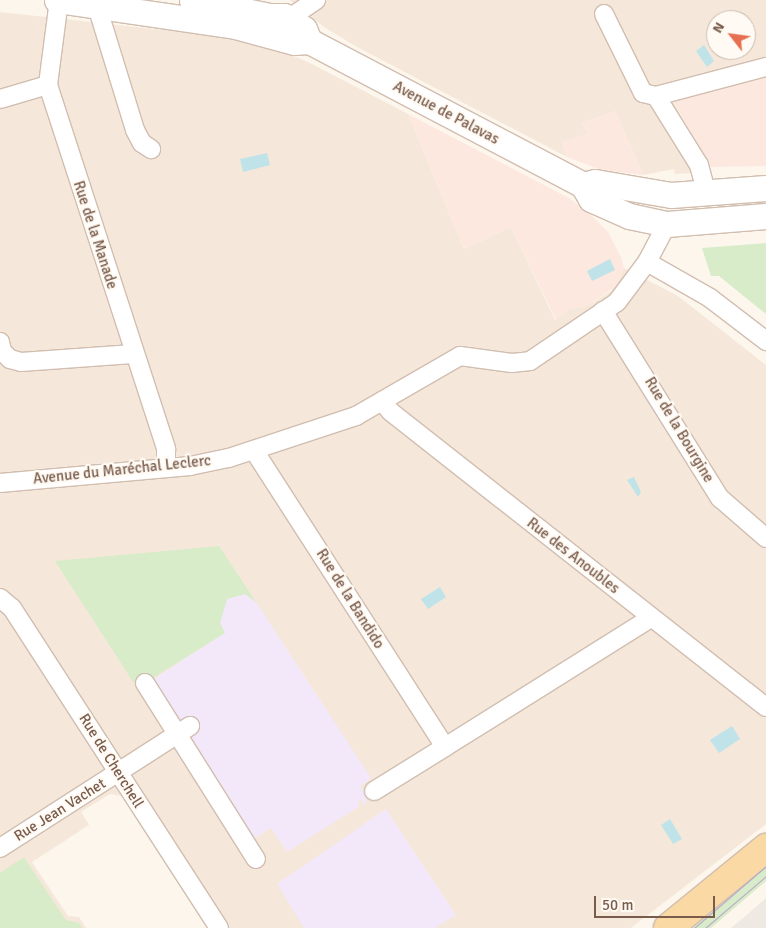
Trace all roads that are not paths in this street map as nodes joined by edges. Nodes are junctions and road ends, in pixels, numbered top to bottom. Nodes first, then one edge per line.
1 (58, 0) edge
2 (192, 0) edge
3 (316, 0) edge
4 (101, 2) edge
5 (236, 8) edge
6 (283, 12) edge
7 (604, 14) dead end
8 (310, 41) junction
9 (766, 67) edge
10 (48, 85) junction
11 (656, 96) junction
12 (0, 99) edge
13 (152, 149) dead end
14 (583, 185) junction
15 (704, 187) junction
16 (766, 188) edge
17 (670, 194) junction
18 (766, 216) edge
19 (667, 224) junction
20 (647, 262) junction
21 (604, 311) junction
22 (766, 341) edge
23 (0, 342) edge
24 (134, 354) junction
25 (382, 401) junction
26 (255, 452) junction
27 (166, 467) junction
28 (0, 483) edge
29 (766, 538) edge
30 (0, 598) edge
31 (651, 618) junction
32 (145, 683) dead end
33 (766, 707) edge
34 (183, 730) junction
35 (445, 747) junction
36 (119, 773) junction
37 (374, 791) dead end
38 (0, 848) edge
39 (766, 848) edge
40 (256, 859) dead end
41 (219, 928) edge
42 (668, 928) edge

1 - 4 main road, Avenue de Palavas
1 - 10 street, Rue de la Manade
2 - 5 main road, Avenue de Palavas
3 - 6 street
4 - 5 main road, Avenue de Palavas
4 - 13 street
5 - 6 main road, Avenue de Palavas
5 - 8 main road, Avenue de Palavas
6 - 8 main road, Avenue de Palavas
7 - 11 street
8 - 14 main road, Avenue de Palavas
9 - 11 street
10 - 12 street
10 - 24 street, Rue de la Manade
11 - 15 street
14 - 17 main road
14 - 19 main road, Avenue de Palavas
15 - 16 main road
15 - 17 main road
17 - 19 main road
18 - 19 main road, Avenue de Palavas
19 - 20 street, Avenue du Maréchal Leclerc
20 - 21 street, Avenue du Maréchal Leclerc
20 - 22 street
21 - 25 street, Avenue du Maréchal Leclerc
21 - 29 street, Rue de la Bourgine
23 - 24 street
24 - 27 street, Rue de la Manade
25 - 26 street, Avenue du Maréchal Leclerc
25 - 31 street, Rue des Anoubles
26 - 27 street, Avenue du Maréchal Leclerc
26 - 35 street, Rue de la Bandido
27 - 28 street, Avenue du Maréchal Leclerc
30 - 36 street, Rue de Cherchell
31 - 33 street, Rue des Anoubles
31 - 35 street
32 - 34 street
34 - 36 street, Rue Jean Vachet
34 - 40 street
35 - 37 street
36 - 38 street, Rue Jean Vachet
36 - 41 street, Rue de Cherchell
39 - 42 main road

